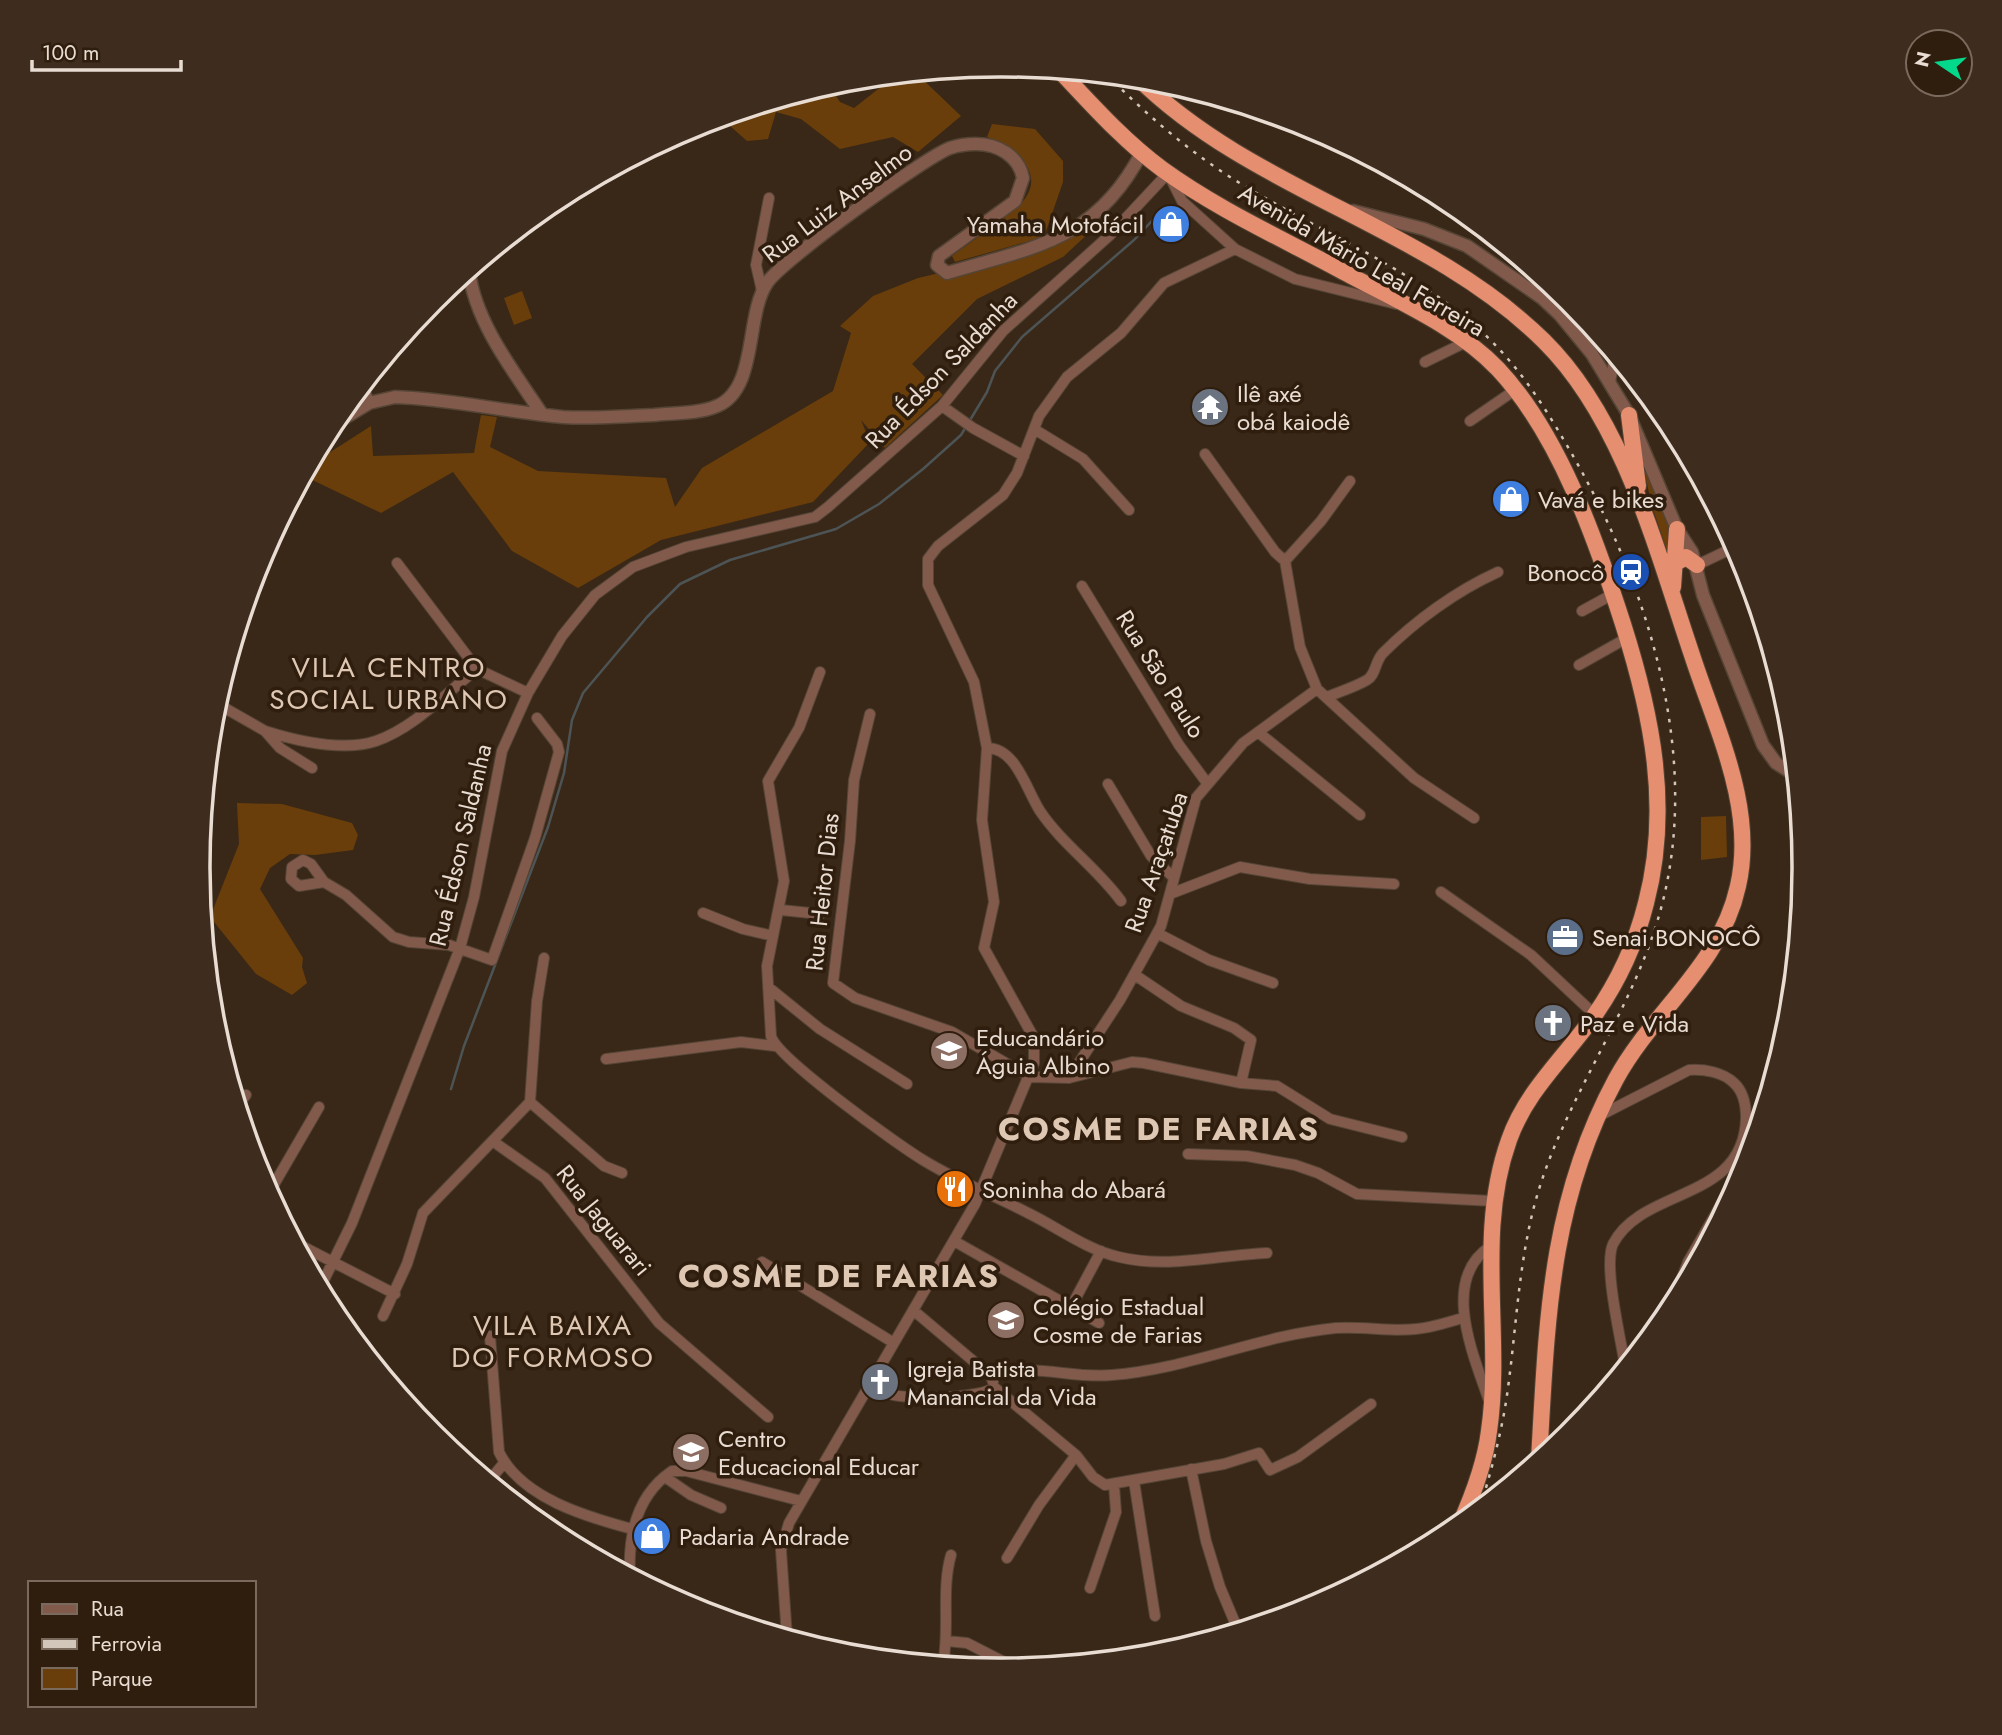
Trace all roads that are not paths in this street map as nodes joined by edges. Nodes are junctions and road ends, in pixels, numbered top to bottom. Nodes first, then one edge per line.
1 (1070, 81) edge
2 (1157, 92) edge
3 (1142, 152) junction
4 (1168, 173) junction
5 (769, 198) dead end
6 (1332, 205) junction
7 (1235, 249) junction
8 (471, 282) edge
9 (468, 284) edge
10 (762, 291) junction
11 (472, 292) junction
12 (1406, 306) junction
13 (1466, 342) junction
14 (1601, 353) edge
15 (1592, 354) junction
16 (1425, 362) dead end
17 (1613, 368) edge
18 (1610, 382) junction
19 (1515, 390) junction
20 (367, 396) edge
21 (369, 403) junction
22 (942, 406) junction
23 (356, 411) edge
24 (542, 414) junction
25 (1629, 415) junction
26 (1470, 421) dead end
27 (1034, 429) junction
28 (1205, 454) dead end
29 (1024, 456) junction
30 (1350, 481) dead end
31 (1129, 510) dead end
32 (1643, 512) junction
33 (1677, 529) junction
34 (1725, 552) edge
35 (1285, 561) junction
36 (397, 563) dead end
37 (1674, 564) junction
38 (1697, 565) junction
39 (1498, 572) dead end
40 (1082, 586) dead end
41 (1613, 594) junction
42 (1673, 600) junction
43 (1582, 611) dead end
44 (1627, 638) junction
45 (1579, 665) dead end
46 (477, 669) junction
47 (820, 672) dead end
48 (1317, 689) junction
49 (528, 693) junction
50 (1327, 697) junction
51 (227, 709) edge
52 (870, 714) dead end
53 (537, 718) dead end
54 (265, 731) junction
55 (1258, 732) junction
56 (987, 748) junction
57 (312, 768) dead end
58 (1786, 770) edge
59 (1207, 783) junction
60 (1108, 784) dead end
61 (1360, 815) dead end
62 (1474, 818) dead end
63 (1174, 878) junction
64 (324, 882) dead end
65 (1394, 884) dead end
66 (1441, 892) dead end
67 (1170, 894) junction
68 (1121, 901) dead end
69 (781, 910) junction
70 (703, 913) dead end
71 (821, 914) dead end
72 (1157, 933) junction
73 (773, 936) junction
74 (460, 948) junction
75 (544, 958) dead end
76 (1135, 975) junction
77 (1273, 983) dead end
78 (768, 988) junction
79 (1595, 1015) junction
80 (775, 1046) junction
81 (606, 1059) dead end
82 (1030, 1077) junction
83 (1069, 1078) junction
84 (1241, 1083) junction
85 (907, 1084) dead end
86 (530, 1102) junction
87 (319, 1107) dead end
88 (1597, 1117) junction
89 (1402, 1137) dead end
90 (494, 1142) junction
91 (1739, 1150) edge
92 (1739, 1150) edge
93 (1188, 1154) dead end
94 (622, 1173) dead end
95 (276, 1181) edge
96 (981, 1192) junction
97 (1493, 1201) junction
98 (954, 1241) junction
99 (1490, 1246) junction
100 (309, 1250) edge
101 (1101, 1251) junction
102 (1267, 1253) dead end
103 (762, 1262) dead end
104 (333, 1263) junction
105 (325, 1278) edge
106 (395, 1294) junction
107 (1071, 1307) junction
108 (913, 1310) junction
109 (383, 1316) dead end
110 (1463, 1318) junction
111 (1100, 1323) dead end
112 (490, 1336) dead end
113 (894, 1343) junction
114 (1623, 1355) edge
115 (993, 1382) junction
116 (870, 1383) junction
117 (1371, 1405) dead end
118 (1491, 1408) junction
119 (768, 1417) dead end
120 (1540, 1445) edge
121 (1076, 1455) junction
122 (504, 1463) junction
123 (1191, 1469) junction
124 (495, 1474) edge
125 (665, 1477) junction
126 (1134, 1481) junction
127 (1114, 1485) junction
128 (801, 1501) junction
129 (1467, 1506) edge
130 (721, 1508) dead end
131 (632, 1529) junction
132 (951, 1555) dead end
133 (1007, 1558) dead end
134 (630, 1565) edge
135 (1090, 1588) dead end
136 (1154, 1616) dead end
137 (1235, 1622) edge
138 (786, 1628) edge
139 (947, 1641) junction
140 (944, 1656) edge
141 (995, 1658) edge

1 - 3 highway, Avenida Mário Leal Ferreira
2 - 6 highway, Avenida Mário Leal Ferreira
3 - 4 highway, Avenida Mário Leal Ferreira
3 - 10 street, Rua Luiz Anselmo
4 - 7 street
4 - 12 highway, Avenida Mário Leal Ferreira
4 - 22 street, Rua Édson Saldanha
5 - 10 street
6 - 15 street
6 - 32 highway, Avenida Mário Leal Ferreira
7 - 12 street
7 - 27 street
8 - 11 street
9 - 11 street
10 - 24 street, Rua Luiz Anselmo
11 - 24 street
12 - 13 highway, Avenida Mário Leal Ferreira
13 - 16 street
13 - 19 highway, Avenida Mário Leal Ferreira
14 - 15 street
15 - 18 street
17 - 18 street
18 - 25 street
19 - 26 street
19 - 41 highway, Avenida Mário Leal Ferreira
20 - 21 street
21 - 23 street, Rua Luiz Anselmo
21 - 24 street, Rua Luiz Anselmo
22 - 29 street
22 - 49 street, Rua Édson Saldanha
25 - 32 highway
25 - 33 street
27 - 29 street
27 - 31 street
28 - 35 street
29 - 56 street
30 - 35 street
32 - 42 highway, Avenida Mário Leal Ferreira
33 - 37 highway
33 - 38 street
34 - 38 street
35 - 48 street
36 - 46 street
37 - 38 highway
37 - 42 highway
38 - 58 street
39 - 50 street
40 - 59 street, Rua São Paulo
41 - 43 street
41 - 44 highway, Avenida Mário Leal Ferreira
42 - 88 highway, Avenida Mário Leal Ferreira
44 - 45 street
44 - 79 highway, Avenida Mário Leal Ferreira
46 - 49 street
46 - 54 street
47 - 69 street
48 - 50 street
48 - 55 street, Rua Araçatuba
49 - 74 street, Rua Édson Saldanha
50 - 62 street
51 - 54 street
52 - 82 street, Rua Heitor Dias
53 - 74 street
54 - 57 street
55 - 59 street, Rua Araçatuba
55 - 61 street
56 - 68 street
56 - 82 street
59 - 63 street, Rua Araçatuba
60 - 63 street
63 - 67 street, Rua Araçatuba
64 - 74 street
65 - 67 street
66 - 79 street
67 - 72 street, Rua Araçatuba
69 - 71 street
69 - 73 street
70 - 73 street
72 - 76 street, Rua Araçatuba
72 - 77 street
73 - 78 street
74 - 104 street, Rua Édson Saldanha
75 - 86 street
76 - 83 street, Rua Araçatuba
76 - 84 street
78 - 80 street
78 - 85 street
79 - 97 highway, Avenida Mário Leal Ferreira
80 - 81 street
80 - 96 street
82 - 83 street
82 - 96 street
83 - 84 street
84 - 89 street
86 - 90 street
86 - 94 street
87 - 95 street
88 - 91 street
88 - 120 highway, Avenida Mário Leal Ferreira
90 - 106 street
90 - 119 street, Rua Jaguarari
92 - 114 street
93 - 97 street
96 - 98 street
96 - 101 street
97 - 99 highway, Avenida Mário Leal Ferreira
98 - 107 street
98 - 108 street
99 - 110 street
99 - 118 highway, Avenida Mário Leal Ferreira
100 - 104 street
101 - 102 street
101 - 107 street
103 - 113 street
104 - 105 street, Rua Édson Saldanha
104 - 106 street
106 - 109 street
107 - 111 street
108 - 113 street
108 - 115 street
110 - 115 street
110 - 118 street
112 - 122 street
113 - 116 street
115 - 116 street
115 - 121 street
116 - 128 street
117 - 123 street
118 - 129 highway, Avenida Mário Leal Ferreira
121 - 127 street
121 - 133 street
122 - 124 street
122 - 131 street
123 - 126 street
123 - 137 street
125 - 128 street
125 - 130 street
125 - 131 street
126 - 127 street
126 - 136 street
127 - 135 street
128 - 138 street
131 - 134 street
132 - 139 street
139 - 140 street
139 - 141 street

